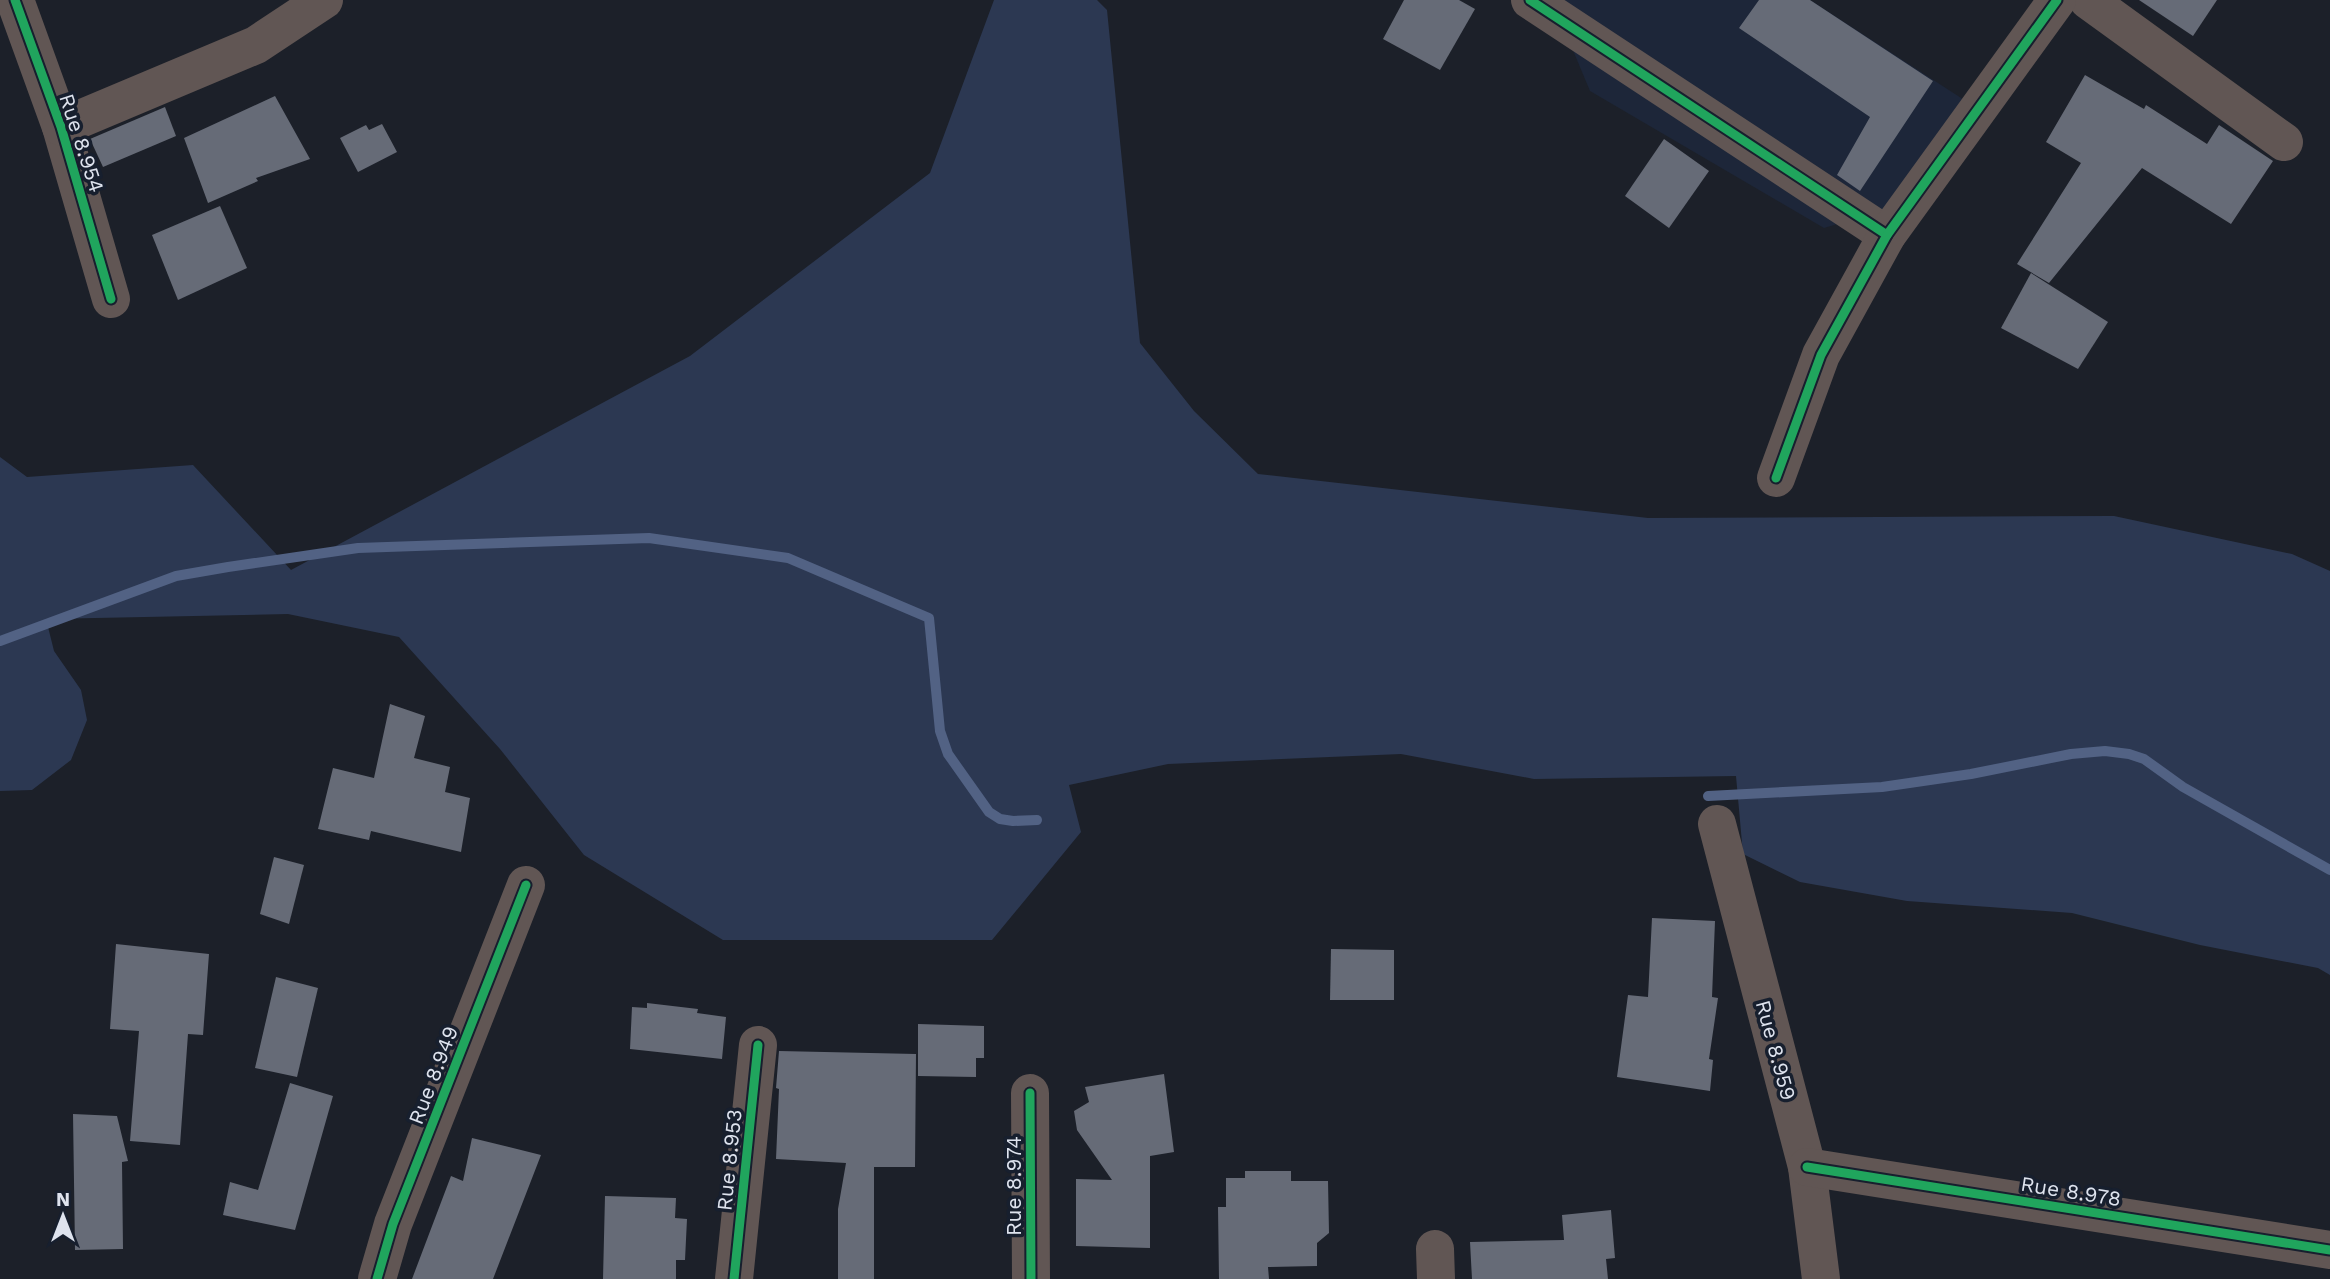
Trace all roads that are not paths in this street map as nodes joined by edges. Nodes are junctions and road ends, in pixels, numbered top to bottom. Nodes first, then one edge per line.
1 (15, 0) edge
2 (324, 0) edge
3 (1530, 0) edge
4 (2057, 0) edge
5 (2088, 0) edge
6 (61, 127) junction
7 (2284, 142) dead end
8 (1887, 235) junction
9 (111, 299) dead end
10 (1776, 478) dead end
11 (1717, 824) dead end
12 (526, 885) dead end
13 (758, 1045) dead end
14 (1030, 1093) dead end
15 (1807, 1167) junction
16 (2330, 1250) edge
17 (377, 1279) edge
18 (734, 1279) edge
19 (1031, 1279) edge
20 (1821, 1279) edge

1 - 6 street, Rue 8.954
2 - 6 street
3 - 8 street
4 - 8 street
5 - 7 street
6 - 9 street, Rue 8.954
8 - 10 street
11 - 15 street, Rue 8.959
12 - 17 street, Rue 8.949
13 - 18 street, Rue 8.953
14 - 19 street, Rue 8.974
15 - 16 street, Rue 8.978
15 - 20 street, Rue 8.959

